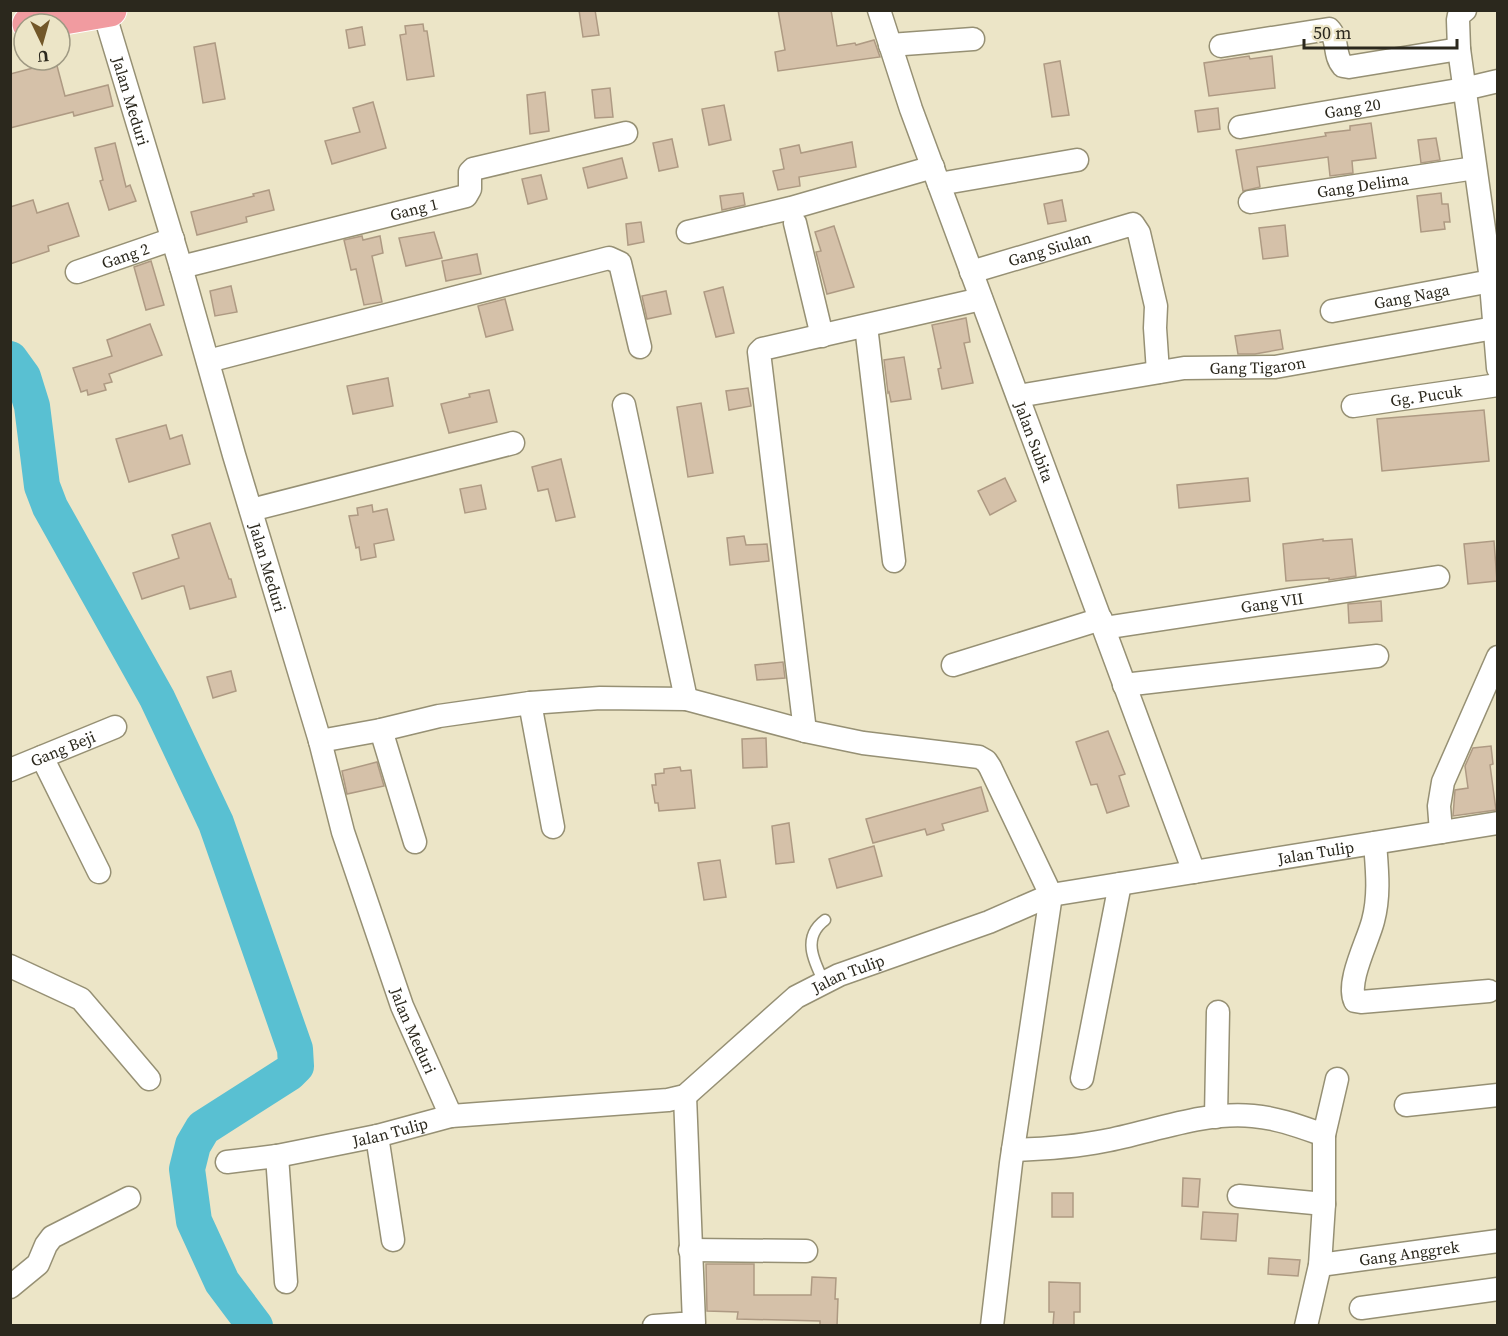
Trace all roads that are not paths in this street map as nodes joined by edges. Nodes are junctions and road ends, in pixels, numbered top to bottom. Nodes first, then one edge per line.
1 (879, 10) edge
2 (1465, 10) edge
3 (107, 11) edge
4 (72, 14) edge
5 (973, 39) dead end
6 (890, 45) junction
7 (1221, 46) dead end
8 (1460, 49) junction
9 (1497, 81) edge
10 (1464, 89) junction
11 (1240, 127) dead end
12 (626, 133) dead end
13 (1077, 160) dead end
14 (1475, 168) junction
15 (936, 176) junction
16 (1250, 202) dead end
17 (795, 223) dead end
18 (688, 232) dead end
19 (173, 239) junction
20 (1492, 250) edge
21 (181, 267) junction
22 (77, 272) dead end
23 (971, 272) junction
24 (1491, 281) junction
25 (981, 300) junction
26 (1332, 311) dead end
27 (866, 326) junction
28 (1494, 328) junction
29 (822, 336) junction
30 (640, 347) dead end
31 (1497, 360) edge
32 (208, 361) junction
33 (1158, 372) junction
34 (1497, 385) edge
35 (1018, 396) junction
36 (624, 405) dead end
37 (1353, 406) dead end
38 (513, 443) dead end
39 (251, 510) junction
40 (894, 561) dead end
41 (1438, 577) dead end
42 (1103, 624) junction
43 (1377, 656) dead end
44 (1497, 657) edge
45 (953, 665) dead end
46 (1124, 686) junction
47 (686, 699) junction
48 (530, 703) junction
49 (116, 727) dead end
50 (381, 730) junction
51 (805, 731) junction
52 (320, 741) junction
53 (42, 757) junction
54 (10, 770) edge
55 (1497, 823) edge
56 (554, 827) dead end
57 (1440, 832) junction
58 (415, 842) dead end
59 (1376, 843) junction
60 (99, 872) dead end
61 (1194, 872) junction
62 (1120, 884) junction
63 (1050, 895) junction
64 (825, 920) dead end
65 (10, 966) edge
66 (824, 982) junction
67 (1489, 991) dead end
68 (1218, 1012) dead end
69 (149, 1078) dead end
70 (1082, 1078) dead end
71 (1336, 1079) dead end
72 (1497, 1095) edge
73 (685, 1096) junction
74 (1406, 1105) dead end
75 (451, 1116) junction
76 (1216, 1117) junction
77 (1324, 1135) junction
78 (377, 1136) junction
79 (1013, 1150) junction
80 (277, 1156) junction
81 (226, 1162) dead end
82 (1239, 1196) dead end
83 (129, 1198) dead end
84 (1324, 1204) junction
85 (393, 1240) dead end
86 (1497, 1241) edge
87 (690, 1250) junction
88 (806, 1251) dead end
89 (1320, 1265) junction
90 (286, 1282) dead end
91 (10, 1287) edge
92 (1497, 1288) edge
93 (1361, 1308) dead end
94 (654, 1326) edge
95 (993, 1326) edge
96 (1306, 1326) edge

1 - 6 street, Jalan Subita
2 - 8 street
3 - 4 main road
3 - 19 street, Jalan Meduri
5 - 6 street
6 - 15 street, Jalan Subita
7 - 8 street
8 - 10 street
9 - 10 street, Gang 20
10 - 11 street, Gang 20
10 - 14 street
12 - 21 street, Gang 1
13 - 15 street
14 - 16 street, Gang Delima
14 - 20 street
15 - 18 street
15 - 23 street, Jalan Subita
17 - 29 street
19 - 21 street, Jalan Meduri
19 - 22 street, Gang 2
20 - 24 street
21 - 32 street, Jalan Meduri
23 - 25 street, Jalan Subita
23 - 33 street, Gang Siulan
24 - 26 street, Gang Naga
24 - 28 street
25 - 27 street
25 - 35 street, Jalan Subita
27 - 29 street
27 - 40 street
28 - 31 street
28 - 33 street, Gang Tigaron
29 - 51 street
30 - 32 street
32 - 39 street, Jalan Meduri
33 - 35 street, Gang Tigaron
34 - 37 street, Gg. Pucuk
35 - 42 street, Jalan Subita
36 - 47 street
38 - 39 street
39 - 52 street, Jalan Meduri
41 - 42 street, Gang VII
42 - 45 street, Gang VII
42 - 46 street, Jalan Subita
43 - 46 street
44 - 57 street
46 - 61 street, Jalan Subita
47 - 48 street
47 - 51 street
48 - 50 street
48 - 56 street
49 - 53 street, Gang Beji
50 - 52 street
50 - 58 street
51 - 63 street
52 - 75 street, Jalan Meduri
53 - 54 street, Gang Beji
53 - 60 street
55 - 57 street, Jalan Tulip
57 - 59 street, Jalan Tulip
59 - 61 street, Jalan Tulip
59 - 67 street
61 - 62 street, Jalan Tulip
62 - 63 street, Jalan Tulip
62 - 70 street
63 - 66 street, Jalan Tulip
63 - 79 street
64 - 66 lane
65 - 69 street
66 - 73 street, Jalan Tulip
68 - 76 street
71 - 77 street
72 - 74 street
73 - 75 street, Jalan Tulip
73 - 87 street
75 - 78 street, Jalan Tulip
76 - 77 street
76 - 79 street
77 - 84 street
78 - 80 street, Jalan Tulip
78 - 85 street
79 - 95 street
80 - 81 street, Jalan Tulip
80 - 90 street
82 - 84 street
83 - 91 street
84 - 89 street
86 - 89 street, Gang Anggrek
87 - 88 street
87 - 94 street
89 - 96 street
92 - 93 street

